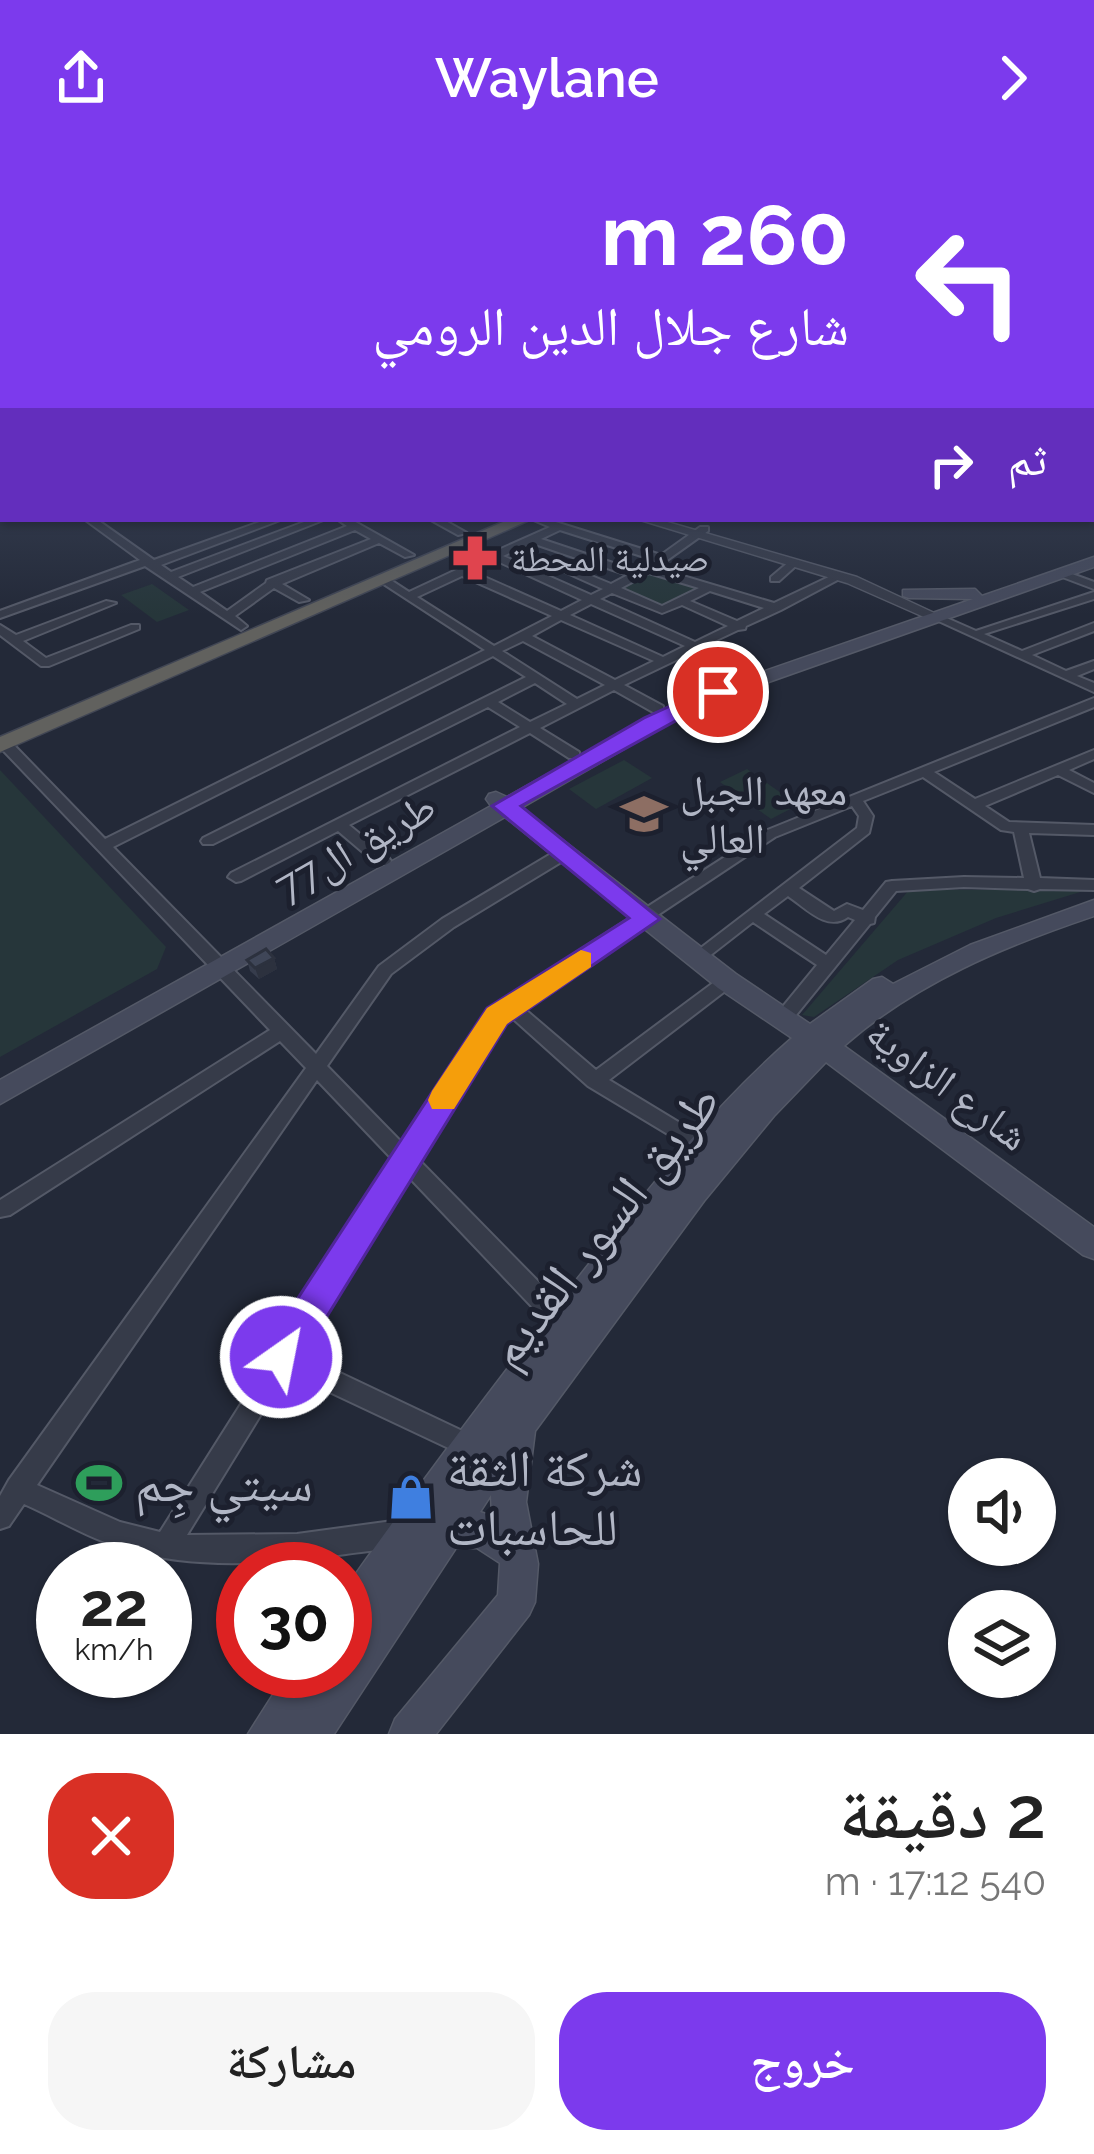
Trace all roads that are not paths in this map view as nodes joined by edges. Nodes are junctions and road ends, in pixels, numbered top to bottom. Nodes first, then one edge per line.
1 (92, 522) edge
2 (268, 522) edge
3 (313, 522) edge
4 (348, 522) edge
5 (439, 522) edge
6 (490, 522) edge
7 (546, 522) edge
8 (658, 522) edge
9 (676, 522) edge
10 (356, 526) junction
11 (560, 526) junction
12 (528, 529) edge
13 (701, 531) junction
14 (236, 535) junction
15 (278, 535) junction
16 (380, 538) junction
17 (465, 538) junction
18 (253, 545) junction
19 (302, 548) junction
20 (409, 555) junction
21 (493, 556) junction
22 (588, 558) junction
23 (1094, 558) edge
24 (662, 559) junction
25 (148, 563) junction
26 (794, 563) junction
27 (250, 569) junction
28 (642, 571) junction
29 (461, 572) junction
30 (1061, 573) junction
31 (839, 576) junction
32 (168, 577) junction
33 (382, 579) junction
34 (776, 579) dead end
35 (274, 584) junction
36 (710, 587) junction
37 (609, 588) junction
38 (1094, 590) edge
39 (191, 592) junction
40 (909, 592) junction
41 (975, 594) junction
42 (409, 596) junction
43 (588, 599) junction
44 (303, 600) junction
45 (110, 603) dead end
46 (686, 603) junction
47 (777, 608) junction
48 (938, 613) junction
49 (0, 615) edge
50 (557, 616) junction
51 (234, 621) junction
52 (135, 627) dead end
53 (741, 627) junction
54 (1094, 627) edge
55 (0, 629) edge
56 (982, 631) junction
57 (523, 636) junction
58 (14, 640) junction
59 (699, 646) junction
60 (493, 651) junction
61 (1027, 653) junction
62 (664, 662) junction
63 (1094, 664) edge
64 (750, 671) junction
65 (1070, 674) junction
66 (535, 678) junction
67 (612, 684) junction
68 (1094, 687) edge
69 (488, 701) junction
70 (1094, 702) edge
71 (575, 704) junction
72 (658, 709) junction
73 (529, 726) junction
74 (1, 739) edge
75 (1094, 754) edge
76 (574, 755) junction
77 (1058, 770) junction
78 (926, 772) junction
79 (1094, 789) edge
80 (854, 799) junction
81 (500, 802) junction
82 (974, 805) junction
83 (338, 824) junction
84 (1013, 828) junction
85 (1094, 830) edge
86 (208, 842) dead end
87 (105, 844) junction
88 (566, 852) junction
89 (383, 861) junction
90 (236, 877) dead end
91 (788, 888) junction
92 (1094, 890) edge
93 (1041, 906) junction
94 (1094, 908) edge
95 (754, 915) junction
96 (647, 919) junction
97 (868, 919) junction
98 (697, 957) junction
99 (216, 964) junction
100 (828, 964) junction
101 (727, 981) junction
102 (509, 1005) junction
103 (279, 1033) junction
104 (805, 1034) junction
105 (319, 1072) junction
106 (0, 1078) edge
107 (595, 1081) junction
108 (0, 1093) edge
109 (701, 1146) junction
110 (407, 1161) junction
111 (1, 1210) edge
112 (1094, 1245) edge
113 (571, 1329) junction
114 (281, 1357) junction
115 (522, 1414) junction
116 (467, 1445) junction
117 (18, 1489) junction
118 (0, 1517) edge
119 (444, 1529) junction
120 (406, 1532) junction
121 (149, 1542) edge
122 (168, 1542) edge
123 (192, 1546) edge
124 (514, 1550) junction
125 (396, 1576) junction
126 (372, 1598) edge
127 (294, 1698) edge
128 (269, 1734) edge
129 (310, 1734) edge
130 (410, 1734) edge

1 - 25 street
2 - 14 street
3 - 15 street
4 - 10 street
5 - 17 street
6 - 17 highway
7 - 11 street
8 - 13 street
9 - 13 street
10 - 16 street
10 - 19 street
11 - 12 street
11 - 24 street
12 - 17 highway
12 - 21 street
12 - 22 street
13 - 24 street
13 - 26 street
13 - 40 street
14 - 18 street
14 - 25 street
15 - 18 street
15 - 19 street
16 - 20 street
16 - 35 street
17 - 20 highway
17 - 21 street
17 - 33 highway
18 - 32 street
19 - 27 street
20 - 44 highway
21 - 29 street
21 - 43 street
22 - 28 street
22 - 37 street
23 - 30 main road, طريق ال77
23 - 41 main road
24 - 28 street
25 - 32 street
25 - 49 street
26 - 31 street
26 - 34 street
27 - 35 street
27 - 39 street
28 - 36 street
28 - 37 street
29 - 42 street
29 - 50 street
30 - 38 street
30 - 48 main road, طريق ال77
31 - 47 street
31 - 48 street
32 - 39 street
33 - 42 street
33 - 74 highway
35 - 44 street
35 - 51 street
36 - 46 street
36 - 47 street
37 - 43 street
37 - 46 street
38 - 56 street
39 - 51 street
40 - 41 main road
40 - 48 street
41 - 48 main road
42 - 60 street
43 - 50 street
43 - 59 street
44 - 51 highway
45 - 58 street
46 - 53 street
47 - 53 street
48 - 56 street
48 - 64 main road
48 - 68 street
48 - 81 main road, طريق ال77
50 - 57 street
50 - 62 street
51 - 74 highway
52 - 58 street
53 - 59 street
54 - 61 street
55 - 58 street
56 - 61 street
57 - 60 street
57 - 67 street
59 - 62 street
59 - 64 street
60 - 66 street
60 - 87 street
61 - 65 street
62 - 67 street
63 - 65 street
64 - 72 main road
65 - 68 street
66 - 69 street
66 - 71 street
67 - 71 street
67 - 72 street
69 - 73 street
69 - 86 street
70 - 78 street
71 - 73 street
72 - 76 main road
73 - 76 street
73 - 83 street
74 - 87 street
75 - 77 street
76 - 81 main road
77 - 79 street
77 - 82 street
78 - 80 street
78 - 82 street
80 - 91 street
80 - 96 street
81 - 88 main road, شارع الزاوية
81 - 89 main road
81 - 99 main road, طريق ال77
82 - 84 street
83 - 89 street
83 - 90 street
84 - 85 street
84 - 93 street
87 - 99 street
88 - 96 main road, شارع الزاوية
88 - 105 street
89 - 99 main road
91 - 95 street
91 - 97 street
92 - 93 main road, طريق السور القديم
93 - 94 main road, طريق السور القديم
93 - 97 street
93 - 104 main road, طريق السور القديم
95 - 98 street
95 - 100 street
96 - 98 main road, شارع الزاوية
96 - 102 street
97 - 100 street
98 - 101 main road, شارع الزاوية
99 - 103 street
99 - 106 main road
99 - 108 main road, طريق ال77
100 - 104 street
101 - 104 main road, شارع الزاوية
101 - 107 street
102 - 107 street
102 - 110 street
103 - 105 street
103 - 111 street
104 - 109 main road, طريق السور القديم
104 - 112 main road, شارع الزاوية
104 - 113 main road, طريق السور القديم
105 - 110 street
105 - 117 street
107 - 109 street
109 - 113 main road, طريق السور القديم
110 - 113 street
110 - 114 street
113 - 115 main road, طريق السور القديم
113 - 116 main road, طريق السور القديم
114 - 116 street
114 - 122 street
115 - 119 main road, طريق السور القديم
115 - 124 main road
116 - 120 main road, طريق السور القديم
117 - 118 street
117 - 121 street
119 - 120 main road
119 - 124 main road
119 - 125 main road, طريق السور القديم
120 - 123 street
120 - 125 main road, طريق السور القديم
124 - 130 main road
125 - 126 main road, طريق السور القديم
125 - 129 main road, طريق السور القديم
127 - 128 main road

